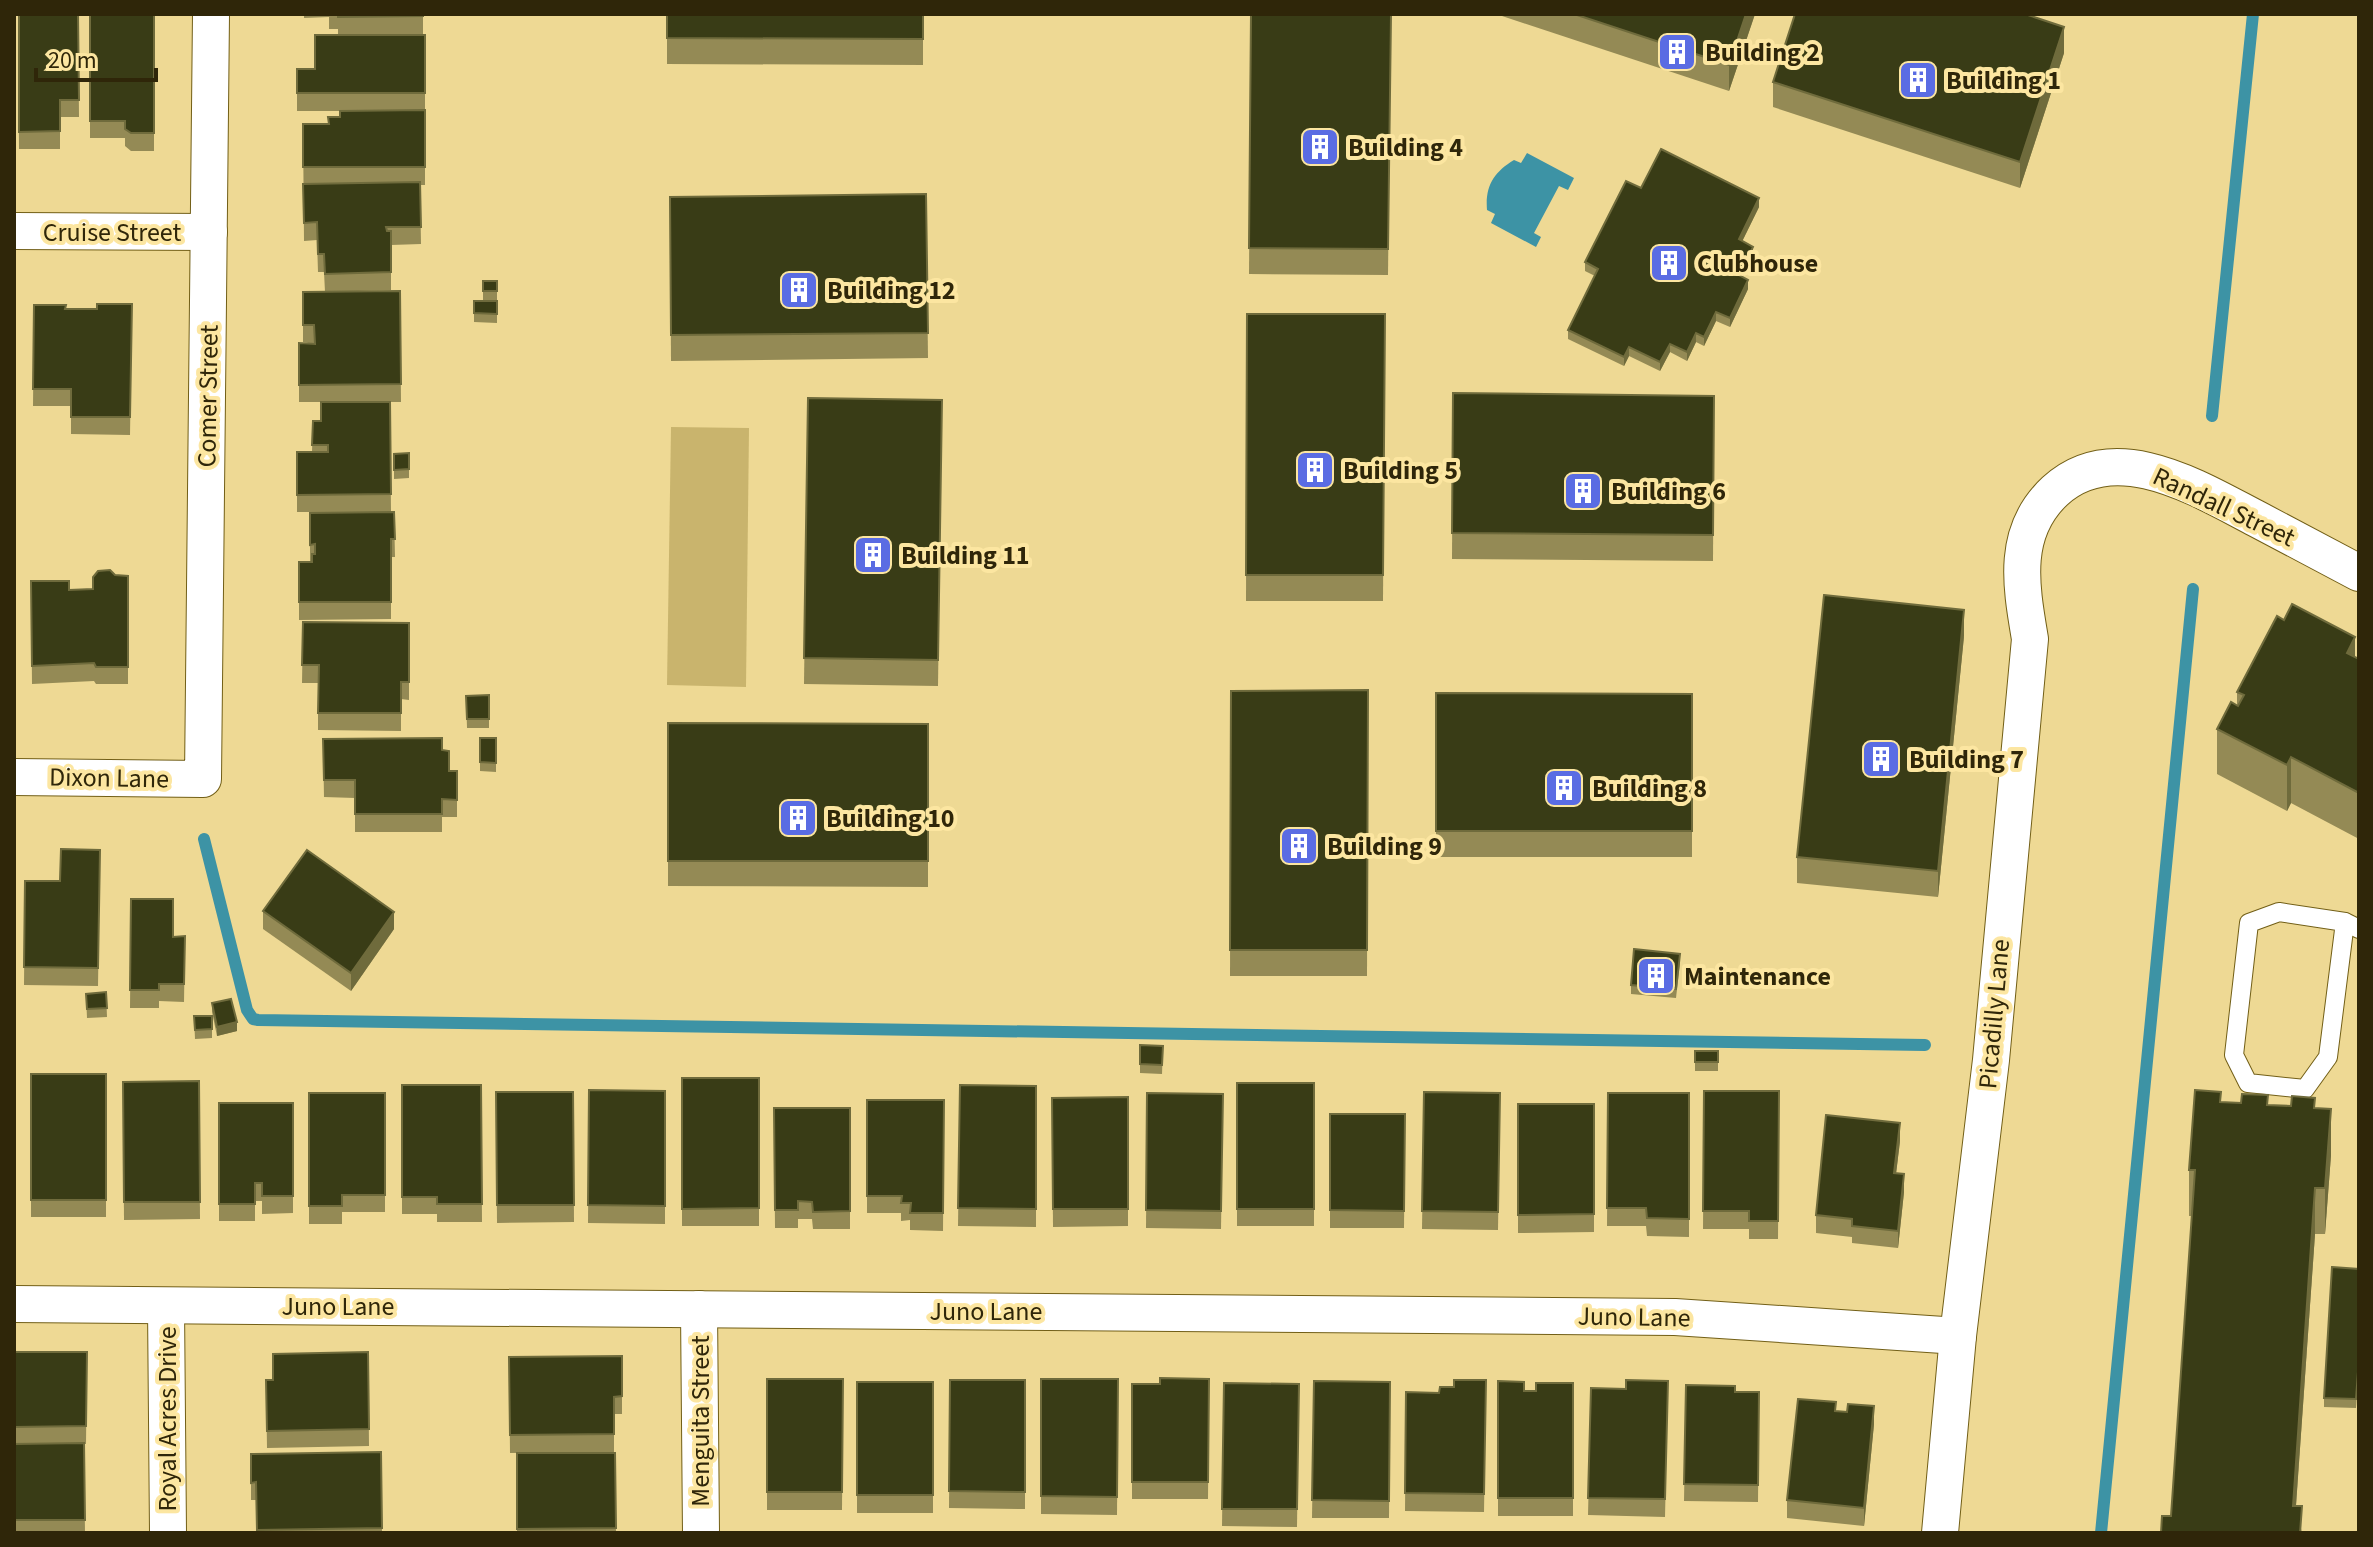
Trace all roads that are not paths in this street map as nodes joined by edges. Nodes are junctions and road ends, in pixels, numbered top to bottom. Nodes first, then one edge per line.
1 (211, 14) edge
2 (14, 231) edge
3 (209, 232) junction
4 (2045, 501) joint
5 (2359, 573) edge
6 (14, 777) edge
7 (203, 779) joint
8 (2352, 926) edge
9 (14, 1304) edge
10 (166, 1306) junction
11 (699, 1309) junction
12 (1958, 1336) junction
13 (168, 1533) edge
14 (701, 1533) edge
15 (1940, 1533) edge

1 - 3 street, Comer Street
2 - 3 street, Cruise Street
3 - 7 street, Comer Street
4 - 5 street, Randall Street
4 - 12 street, Picadilly Lane
6 - 7 street, Dixon Lane
8 - 8 lane
9 - 10 street, Juno Lane
10 - 11 street, Juno Lane
10 - 13 street, Royal Acres Drive
11 - 12 street, Juno Lane
11 - 14 street, Menguita Street
12 - 15 street, Picadilly Lane

